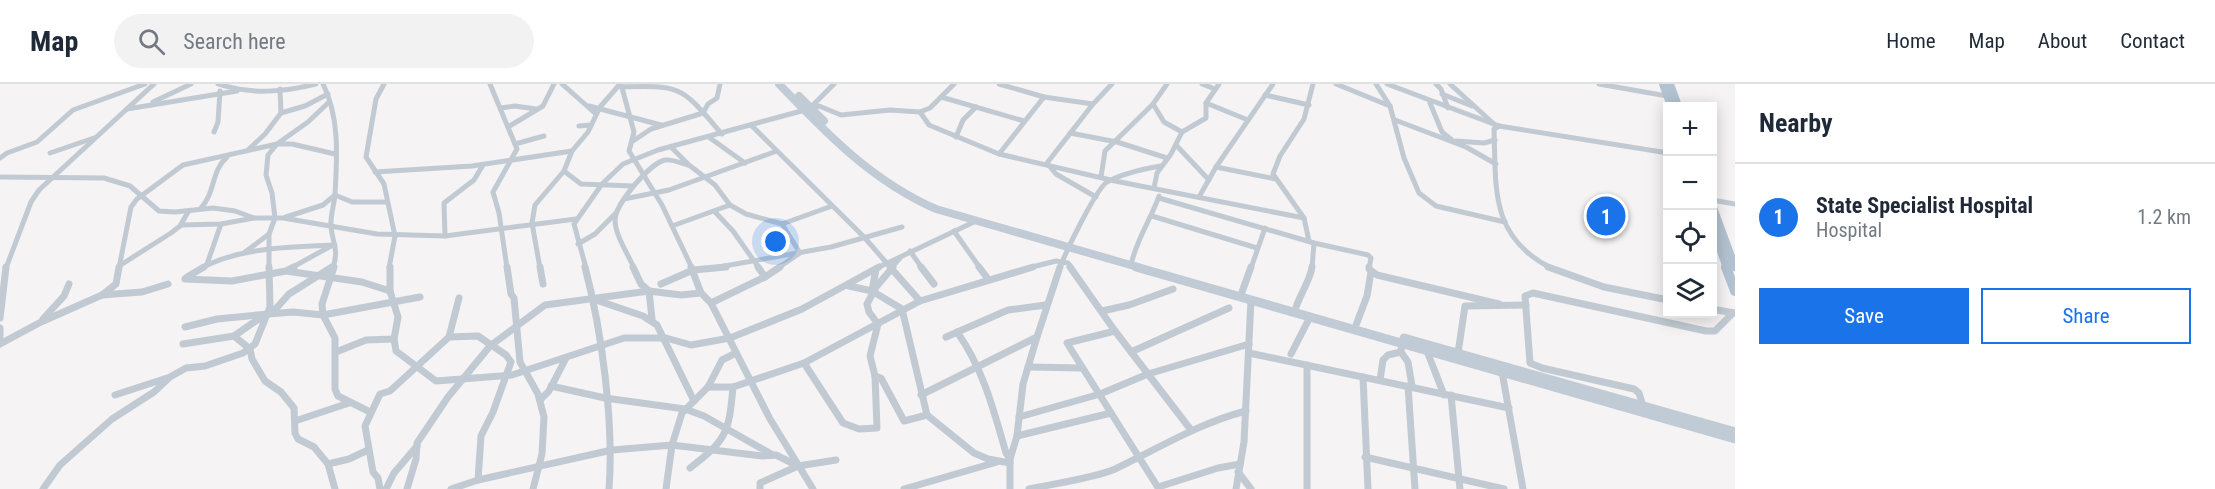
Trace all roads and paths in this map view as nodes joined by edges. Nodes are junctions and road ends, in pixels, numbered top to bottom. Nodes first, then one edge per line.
1 (145, 84) edge
2 (154, 84) edge
3 (191, 84) edge
4 (220, 84) edge
5 (316, 84) edge
6 (323, 84) edge
7 (384, 84) edge
8 (490, 84) edge
9 (554, 84) edge
10 (562, 84) edge
11 (720, 84) edge
12 (779, 84) edge
13 (786, 84) edge
14 (834, 84) edge
15 (954, 84) edge
16 (1004, 84) edge
17 (1112, 84) edge
18 (1167, 84) edge
19 (1202, 84) edge
20 (1273, 84) edge
21 (1313, 84) edge
22 (1336, 84) edge
23 (1376, 84) edge
24 (1387, 84) edge
25 (1436, 84) edge
26 (1450, 84) edge
27 (1599, 84) edge
28 (1663, 84) edge
29 (1670, 84) edge
30 (621, 85) edge
31 (1217, 87) edge
32 (280, 89) junction
33 (237, 92) junction
34 (220, 93) junction
35 (328, 94) junction
36 (1442, 94) junction
37 (1265, 95) junction
38 (1667, 96) junction
39 (1044, 97) junction
40 (940, 98) junction
41 (329, 102) junction
42 (1430, 102) junction
43 (1669, 102) edge
44 (1677, 102) edge
45 (1206, 103) junction
46 (1093, 104) junction
47 (1153, 104) junction
48 (1309, 105) junction
49 (146, 106) junction
50 (589, 106) junction
51 (1390, 106) junction
52 (1476, 106) junction
53 (600, 107) junction
54 (976, 107) junction
55 (501, 108) junction
56 (127, 109) junction
57 (536, 109) junction
58 (808, 109) junction
59 (1449, 109) junction
60 (920, 112) junction
61 (281, 113) junction
62 (596, 114) junction
63 (703, 114) junction
64 (1487, 115) junction
65 (631, 119) junction
66 (1395, 119) junction
67 (1248, 120) junction
68 (1024, 121) junction
69 (1488, 123) junction
70 (591, 125) junction
71 (662, 125) junction
72 (751, 125) junction
73 (1497, 125) junction
74 (579, 126) dead end
75 (508, 127) junction
76 (214, 132) dead end
77 (1182, 132) junction
78 (1070, 133) junction
79 (722, 134) junction
80 (544, 136) dead end
81 (956, 137) junction
82 (95, 138) junction
83 (710, 138) junction
84 (1495, 140) junction
85 (633, 141) junction
86 (1451, 141) junction
87 (1117, 142) junction
88 (277, 144) junction
89 (515, 144) junction
90 (1176, 145) junction
91 (672, 147) junction
92 (248, 150) junction
93 (572, 151) junction
94 (777, 152) junction
95 (1663, 152) edge
96 (50, 153) dead end
97 (232, 154) junction
98 (335, 154) junction
99 (999, 154) junction
100 (0, 156) edge
101 (1167, 158) junction
102 (512, 159) junction
103 (633, 159) junction
104 (746, 163) junction
105 (1047, 163) junction
106 (484, 164) junction
107 (1496, 164) junction
108 (689, 165) junction
109 (1161, 166) junction
110 (1216, 167) junction
111 (564, 171) junction
112 (375, 172) junction
113 (645, 175) junction
114 (704, 176) junction
115 (0, 177) edge
116 (1101, 177) junction
117 (54, 178) junction
118 (1276, 179) junction
119 (1209, 180) junction
120 (1115, 181) junction
121 (602, 184) junction
122 (633, 186) junction
123 (1154, 188) junction
124 (1161, 190) junction
125 (655, 193) junction
126 (335, 195) junction
127 (144, 196) junction
128 (1096, 197) junction
129 (1199, 197) junction
130 (210, 198) junction
131 (1159, 198) junction
132 (624, 200) junction
133 (1717, 201) edge
134 (387, 202) junction
135 (730, 204) junction
136 (1735, 204) edge
137 (832, 206) junction
138 (201, 208) junction
139 (213, 208) junction
140 (1715, 210) edge
141 (188, 212) junction
142 (715, 212) junction
143 (616, 213) junction
144 (1152, 216) junction
145 (254, 218) junction
146 (279, 218) junction
147 (1304, 218) junction
148 (576, 219) junction
149 (976, 221) junction
150 (1505, 222) junction
151 (532, 223) junction
152 (220, 224) junction
153 (782, 224) junction
154 (181, 225) junction
155 (331, 226) junction
156 (672, 226) junction
157 (902, 227) dead end
158 (1264, 228) junction
159 (501, 229) junction
160 (954, 231) junction
161 (269, 234) junction
162 (394, 236) junction
163 (445, 236) junction
164 (864, 237) junction
165 (1717, 237) edge
166 (1311, 242) junction
167 (578, 244) junction
168 (1068, 244) junction
169 (334, 245) junction
170 (1257, 248) junction
171 (268, 250) junction
172 (910, 251) junction
173 (245, 252) junction
174 (800, 253) junction
175 (903, 255) junction
176 (754, 260) junction
177 (1063, 261) junction
178 (1132, 261) junction
179 (886, 263) junction
180 (207, 264) junction
181 (119, 266) junction
182 (333, 266) junction
183 (1735, 267) edge
184 (876, 269) junction
185 (891, 269) junction
186 (693, 270) junction
187 (286, 271) junction
188 (1371, 273) junction
189 (268, 275) junction
190 (318, 275) junction
191 (765, 277) junction
192 (328, 278) junction
193 (988, 279) junction
194 (69, 284) dead end
195 (168, 284) dead end
196 (543, 284) dead end
197 (661, 284) dead end
198 (934, 284) dead end
199 (848, 286) junction
200 (1173, 289) dead end
201 (390, 291) junction
202 (649, 291) junction
203 (872, 291) junction
204 (1735, 291) edge
205 (1242, 292) junction
206 (1451, 292) junction
207 (700, 293) junction
208 (102, 295) junction
209 (420, 297) dead end
210 (459, 298) dead end
211 (593, 299) junction
212 (1663, 299) edge
213 (1251, 300) junction
214 (920, 301) junction
215 (392, 303) junction
216 (711, 303) junction
217 (1470, 304) junction
218 (1499, 304) junction
219 (1526, 304) junction
220 (1046, 305) junction
221 (1296, 307) junction
222 (1228, 308) dead end
223 (902, 309) junction
224 (1717, 310) edge
225 (1102, 311) junction
226 (1734, 313) edge
227 (269, 314) junction
228 (323, 315) junction
229 (1310, 317) junction
230 (0, 318) edge
231 (652, 320) junction
232 (40, 322) junction
233 (517, 324) junction
234 (878, 324) junction
235 (1356, 325) junction
236 (185, 327) dead end
237 (0, 328) edge
238 (1115, 331) junction
239 (957, 332) junction
240 (234, 336) junction
241 (449, 337) junction
242 (946, 337) dead end
243 (1036, 337) junction
244 (666, 338) junction
245 (730, 338) junction
246 (394, 339) junction
247 (0, 342) edge
248 (183, 344) dead end
249 (1249, 344) junction
250 (1402, 344) junction
251 (600, 345) junction
252 (490, 346) junction
253 (250, 349) junction
254 (1427, 351) junction
255 (336, 352) junction
256 (1131, 352) junction
257 (736, 353) junction
258 (1249, 353) junction
259 (1458, 353) junction
260 (1291, 354) junction
261 (566, 358) junction
262 (1277, 358) junction
263 (804, 363) junction
264 (1297, 363) junction
265 (416, 365) junction
266 (1307, 365) junction
267 (977, 367) junction
268 (1028, 368) junction
269 (1082, 368) junction
270 (522, 371) junction
271 (1502, 372) junction
272 (1148, 374) junction
273 (505, 375) junction
274 (875, 376) junction
275 (170, 377) junction
276 (1363, 377) junction
277 (460, 380) junction
278 (1380, 380) junction
279 (749, 381) junction
280 (550, 386) junction
281 (1410, 386) junction
282 (708, 387) junction
283 (734, 387) junction
284 (1442, 393) junction
285 (1100, 394) junction
286 (115, 395) dead end
287 (921, 395) junction
288 (1450, 395) junction
289 (605, 398) junction
290 (540, 400) junction
291 (694, 400) junction
292 (349, 403) junction
293 (1451, 404) junction
294 (1643, 406) junction
295 (1509, 408) junction
296 (685, 409) junction
297 (1246, 411) junction
298 (370, 412) junction
299 (1111, 413) junction
300 (927, 414) junction
301 (1019, 417) junction
302 (296, 421) junction
303 (729, 430) junction
304 (1191, 430) junction
305 (1735, 432) edge
306 (1017, 436) junction
307 (1735, 439) edge
308 (672, 445) junction
309 (417, 446) junction
310 (716, 449) junction
311 (368, 450) junction
312 (612, 450) junction
313 (774, 455) junction
314 (1139, 455) junction
315 (1365, 457) junction
316 (836, 460) dead end
317 (1001, 461) junction
318 (1010, 461) junction
319 (328, 464) junction
320 (540, 465) junction
321 (798, 466) junction
322 (690, 468) dead end
323 (1239, 468) junction
324 (1413, 468) junction
325 (1459, 478) junction
326 (478, 480) junction
327 (1159, 488) edge
328 (43, 489) edge
329 (335, 489) edge
330 (380, 489) edge
331 (386, 489) edge
332 (406, 489) edge
333 (451, 489) edge
334 (533, 489) edge
335 (609, 489) edge
336 (666, 489) edge
337 (760, 489) edge
338 (813, 489) edge
339 (904, 489) edge
340 (1010, 489) edge
341 (1029, 489) edge
342 (1236, 489) edge
343 (1251, 489) edge
344 (1307, 489) edge
345 (1368, 489) edge
346 (1415, 489) edge
347 (1460, 489) edge
348 (1504, 489) edge
349 (1523, 489) edge

1 - 100 street
2 - 56 street
3 - 49 street
4 - 33 street
4 - 34 street
5 - 32 street
6 - 35 street
7 - 112 street
8 - 55 street
9 - 57 street
10 - 50 street
11 - 63 street
12 - 58 main road
13 - 58 main road
14 - 58 street
15 - 40 street
16 - 39 street
17 - 46 street
18 - 47 street
19 - 31 street
20 - 37 street
21 - 48 street
22 - 51 street
23 - 51 street
24 - 42 street
25 - 36 street
26 - 52 street
27 - 38 street
28 - 38 main road
29 - 44 main road
30 - 53 street
30 - 63 street
30 - 65 street
31 - 45 street
32 - 33 street
32 - 61 street
33 - 34 street
34 - 49 street
34 - 76 street
35 - 41 street
35 - 61 street
36 - 52 street
36 - 59 street
37 - 48 street
37 - 67 street
38 - 43 main road
39 - 46 street
39 - 68 street
40 - 54 street
40 - 60 street
41 - 88 street
41 - 98 street
42 - 59 street
42 - 86 street
45 - 67 street
45 - 77 street
46 - 78 street
47 - 77 street
47 - 87 street
48 - 118 street
49 - 56 street
50 - 53 street
50 - 62 street
51 - 66 street
52 - 64 street
53 - 62 street
53 - 65 street
54 - 68 street
54 - 81 street
55 - 57 street
55 - 75 street
56 - 82 street
57 - 75 street
58 - 60 street
58 - 72 street
58 - 149 main road
58 - 168 main road
59 - 69 street
60 - 81 street
61 - 92 street
62 - 70 street
63 - 71 street
63 - 79 street
64 - 69 street
64 - 73 street
65 - 71 street
65 - 85 street
66 - 86 street
66 - 150 street
67 - 110 street
68 - 99 street
69 - 73 street
70 - 74 street
70 - 93 street
71 - 85 street
72 - 79 street
72 - 94 street
73 - 84 street
73 - 95 street
75 - 89 street
77 - 90 street
78 - 87 street
78 - 105 street
79 - 83 street
80 - 89 street
81 - 99 street
82 - 96 street
82 - 117 street
83 - 91 street
83 - 104 street
84 - 86 street
84 - 107 street
85 - 103 street
86 - 107 street
87 - 101 street
87 - 116 street
88 - 92 street
88 - 98 street
88 - 146 street
89 - 102 street
90 - 101 street
90 - 119 street
91 - 103 street
91 - 108 street
92 - 97 street
93 - 102 street
93 - 111 street
94 - 104 street
94 - 137 street
97 - 127 street
97 - 130 street
98 - 126 street
99 - 105 street
101 - 109 street
102 - 106 street
102 - 159 street
103 - 113 street
103 - 121 street
104 - 114 street
105 - 116 street
105 - 128 street
106 - 112 street
106 - 163 street
107 - 150 street
108 - 113 street
108 - 114 street
109 - 120 street
109 - 123 street
110 - 118 street
110 - 119 street
111 - 121 street
111 - 151 street
112 - 134 street
113 - 122 street
113 - 125 street
114 - 125 street
114 - 135 street
115 - 117 street
116 - 120 street
117 - 127 street
117 - 230 street
118 - 147 street
119 - 129 street
120 - 123 street
120 - 128 street
121 - 122 street
121 - 148 street
122 - 132 street
123 - 124 street
124 - 129 street
124 - 131 street
125 - 132 street
125 - 156 street
126 - 134 street
126 - 146 street
126 - 155 street
127 - 141 street
127 - 181 street
128 - 168 street
129 - 147 street
130 - 138 street
130 - 139 street
131 - 144 street
131 - 158 street
132 - 143 street
133 - 136 street
134 - 162 street
135 - 142 street
135 - 153 street
137 - 153 street
137 - 164 street
138 - 139 street
138 - 141 street
139 - 145 street
140 - 183 main road
141 - 154 street
142 - 156 street
142 - 176 street
143 - 167 street
143 - 202 street
144 - 170 street
144 - 178 street
145 - 146 street
145 - 152 street
146 - 155 street
146 - 161 street
147 - 166 street
148 - 151 street
148 - 167 street
149 - 160 street
149 - 168 main road
150 - 212 street
151 - 159 street
151 - 196 street
152 - 154 street
152 - 180 street
153 - 174 street
154 - 181 street
155 - 162 street
155 - 169 street
156 - 186 street
157 - 164 street
158 - 166 street
158 - 170 street
159 - 163 street
159 - 233 street
160 - 172 street
160 - 193 street
161 - 171 street
161 - 173 street
162 - 163 street
162 - 201 street
164 - 174 street
164 - 179 street
165 - 204 main road
166 - 188 street
166 - 221 street
167 - 211 street
168 - 177 street
168 - 178 main road
168 - 213 main road
169 - 171 street
169 - 182 street
169 - 187 street
170 - 205 street
171 - 173 street
171 - 189 street
172 - 175 street
172 - 198 street
173 - 180 street
174 - 176 street
174 - 191 street
175 - 179 street
175 - 185 street
176 - 186 street
176 - 191 street
177 - 193 street
177 - 220 street
177 - 225 street
178 - 205 main road
179 - 184 street
179 - 185 street
180 - 189 street
181 - 208 street
182 - 190 street
182 - 192 street
184 - 199 street
184 - 203 street
185 - 203 street
185 - 214 street
186 - 197 street
186 - 207 street
187 - 189 street
187 - 190 street
188 - 206 street
188 - 235 street
189 - 227 street
190 - 192 street
190 - 227 street
191 - 216 street
192 - 201 street
192 - 228 street
193 - 214 street
194 - 232 street
195 - 208 street
199 - 203 street
199 - 245 street
200 - 225 street
201 - 215 street
202 - 207 street
202 - 211 street
202 - 231 street
203 - 223 street
203 - 234 street
205 - 221 main road
206 - 217 street
206 - 218 street
207 - 216 street
208 - 232 street
209 - 215 street
210 - 241 street
211 - 231 street
211 - 233 street
211 - 251 street
213 - 229 main road
213 - 249 street
214 - 223 street
215 - 228 street
215 - 246 street
216 - 245 street
217 - 218 street
217 - 259 street
218 - 219 street
219 - 226 street
219 - 294 street
220 - 239 street
220 - 243 street
221 - 235 main road
222 - 256 street
223 - 234 street
223 - 287 street
224 - 226 street
225 - 238 street
227 - 228 street
227 - 236 street
227 - 240 street
227 - 253 street
228 - 255 street
229 - 250 main road
229 - 260 street
231 - 244 street
232 - 247 street
233 - 252 street
233 - 270 street
234 - 263 street
234 - 274 street
235 - 250 main road
237 - 247 street
238 - 256 street
238 - 269 street
239 - 242 street
239 - 267 street
240 - 248 street
240 - 253 street
241 - 252 street
241 - 265 street
243 - 267 street
243 - 268 street
244 - 245 street
244 - 251 street
244 - 291 street
245 - 257 street
246 - 255 street
246 - 265 street
249 - 258 street
249 - 272 street
250 - 254 main road
250 - 259 main road
250 - 278 street
250 - 281 street
251 - 261 street
251 - 289 street
252 - 273 street
252 - 277 street
253 - 275 street
253 - 302 street
254 - 271 main road
254 - 284 street
255 - 292 street
256 - 272 street
257 - 279 street
257 - 282 street
258 - 262 street
258 - 297 street
259 - 294 main road
260 - 262 street
260 - 264 street
261 - 270 street
261 - 280 street
262 - 264 street
263 - 274 street
263 - 279 street
264 - 266 street
265 - 277 street
265 - 298 street
266 - 276 street
266 - 344 street
267 - 287 street
267 - 318 street
268 - 269 street
268 - 301 street
269 - 285 street
270 - 273 street
270 - 290 street
271 - 295 street
271 - 307 main road
272 - 285 street
272 - 304 street
273 - 277 street
273 - 326 street
274 - 300 street
275 - 286 street
275 - 328 street
276 - 278 street
276 - 315 street
277 - 309 street
278 - 281 street
279 - 283 street
279 - 321 street
280 - 289 street
280 - 290 street
281 - 284 street
281 - 324 street
282 - 283 street
282 - 291 street
283 - 303 street
284 - 288 street
284 - 293 street
285 - 299 street
285 - 301 street
287 - 300 street
288 - 293 street
288 - 295 street
289 - 296 street
289 - 312 street
290 - 320 street
291 - 296 street
292 - 298 street
292 - 302 street
293 - 325 street
294 - 305 main road
295 - 349 street
296 - 303 street
296 - 308 street
297 - 304 street
297 - 323 street
298 - 311 street
299 - 306 street
299 - 314 street
300 - 317 street
301 - 306 street
302 - 319 street
303 - 310 street
303 - 313 street
304 - 314 street
306 - 318 street
308 - 310 street
308 - 312 street
308 - 336 street
309 - 331 street
309 - 332 street
310 - 313 street
310 - 322 street
311 - 319 street
311 - 330 street
312 - 320 street
312 - 335 street
313 - 321 street
314 - 327 street
314 - 341 street
315 - 324 street
315 - 345 street
316 - 321 street
317 - 318 street
317 - 339 street
318 - 340 street
319 - 329 street
320 - 326 street
320 - 334 street
321 - 337 street
321 - 338 street
323 - 327 street
323 - 342 street
323 - 343 street
324 - 325 street
324 - 346 street
325 - 347 street
325 - 348 street
326 - 333 street

